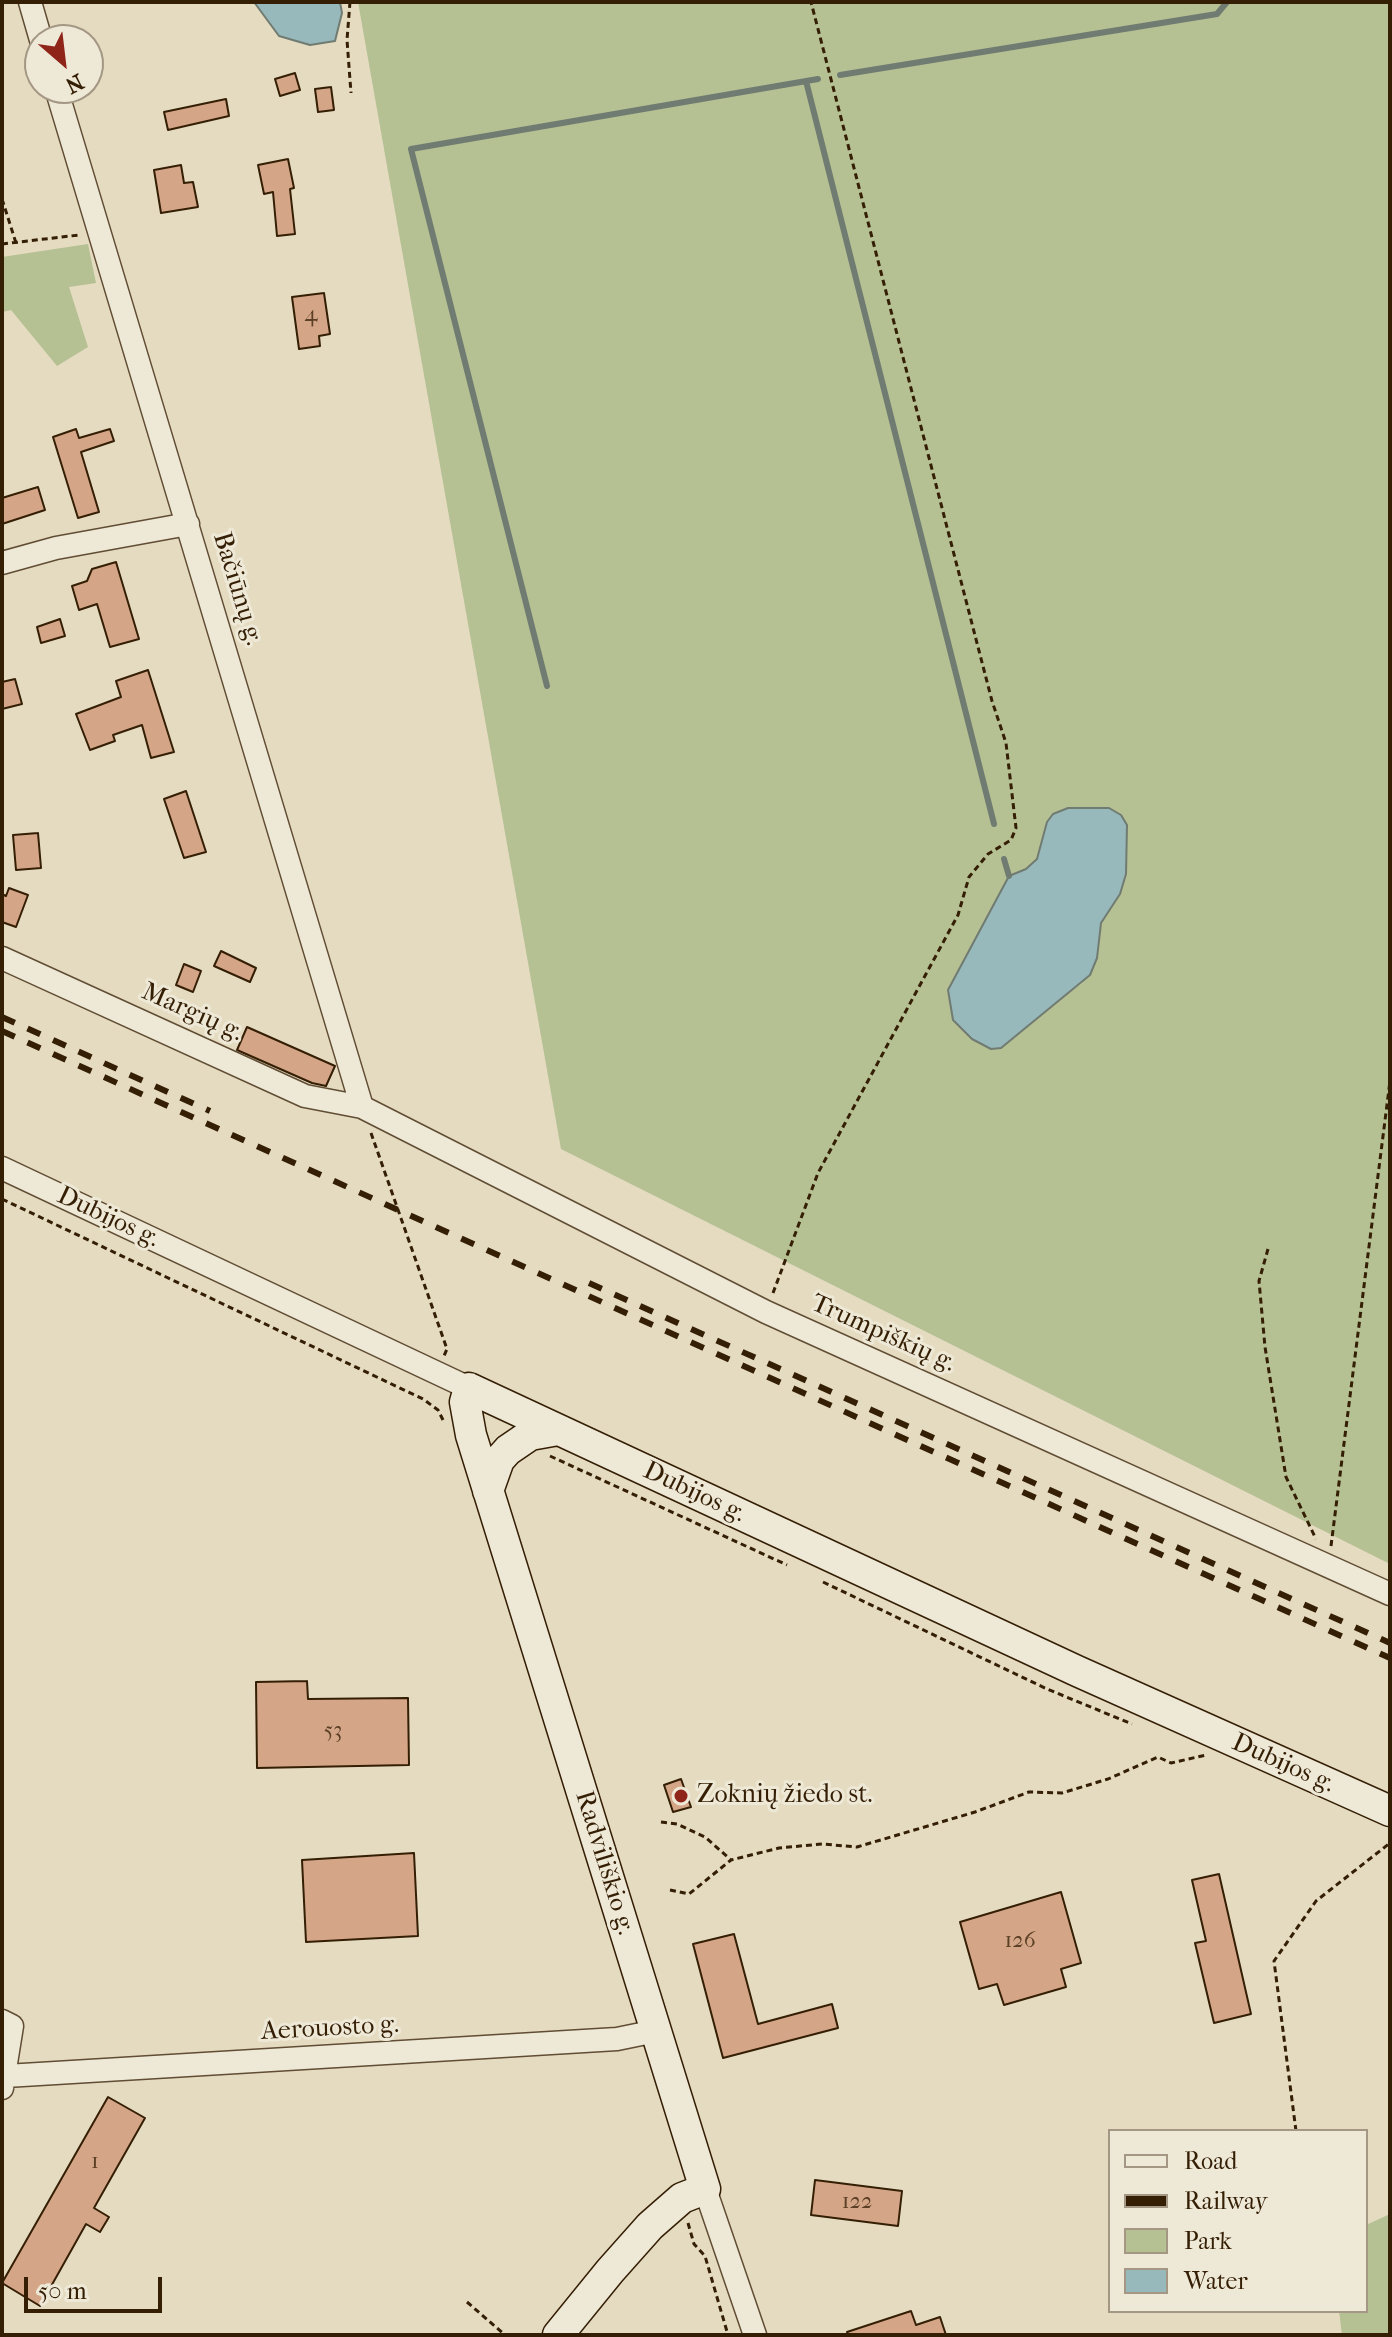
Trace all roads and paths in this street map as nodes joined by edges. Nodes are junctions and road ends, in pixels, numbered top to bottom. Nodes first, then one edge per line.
1 (30, 2) edge
2 (350, 2) edge
3 (811, 2) edge
4 (36, 24) edge
5 (351, 93) dead end
6 (61, 104) edge
7 (2, 199) edge
8 (99, 233) junction
9 (16, 243) junction
10 (2, 244) edge
11 (188, 524) junction
12 (2, 563) edge
13 (2, 958) edge
14 (1390, 1081) edge
15 (362, 1107) junction
16 (2, 1168) edge
17 (2, 1199) edge
18 (1268, 1249) dead end
19 (766, 1312) junction
20 (437, 1372) junction
21 (469, 1388) junction
22 (558, 1430) junction
23 (471, 1435) junction
24 (488, 1491) junction
25 (1328, 1565) junction
26 (1390, 1594) edge
27 (1206, 1755) dead end
28 (1390, 1811) edge
29 (661, 1822) dead end
30 (1390, 1843) edge
31 (731, 1860) junction
32 (670, 1890) dead end
33 (7, 2024) edge
34 (656, 2031) junction
35 (4, 2082) edge
36 (1296, 2129) edge
37 (693, 2193) junction
38 (467, 2302) dead end
39 (505, 2335) edge
40 (558, 2335) edge
41 (728, 2335) edge
42 (755, 2335) edge

1 - 4 street
2 - 5 path
3 - 19 path
6 - 8 street, Bačiūnų g.
7 - 9 path
8 - 9 path
8 - 11 street, Bačiūnų g.
9 - 10 path
11 - 12 street
11 - 15 street, Bačiūnų g.
13 - 15 street, Margių g.
14 - 25 path
15 - 19 street, Trumpiškių g.
15 - 20 path
16 - 20 street, Dubijos g.
17 - 23 path
18 - 25 path
19 - 25 street, Trumpiškių g.
20 - 21 street, Dubijos g.
21 - 22 main road, Dubijos g.
21 - 23 main road, Radviliškio g.
22 - 24 main road
22 - 28 main road, Dubijos g.
23 - 24 main road, Radviliškio g.
24 - 34 main road, Radviliškio g.
25 - 26 street, Trumpiškių g.
27 - 31 path
29 - 31 path
30 - 36 path
31 - 32 path
33 - 35 street
34 - 35 street, Aerouosto g.
34 - 37 main road, Radviliškio g.
37 - 40 main road
37 - 41 path
37 - 42 street, Radviliškio g.
38 - 39 path

